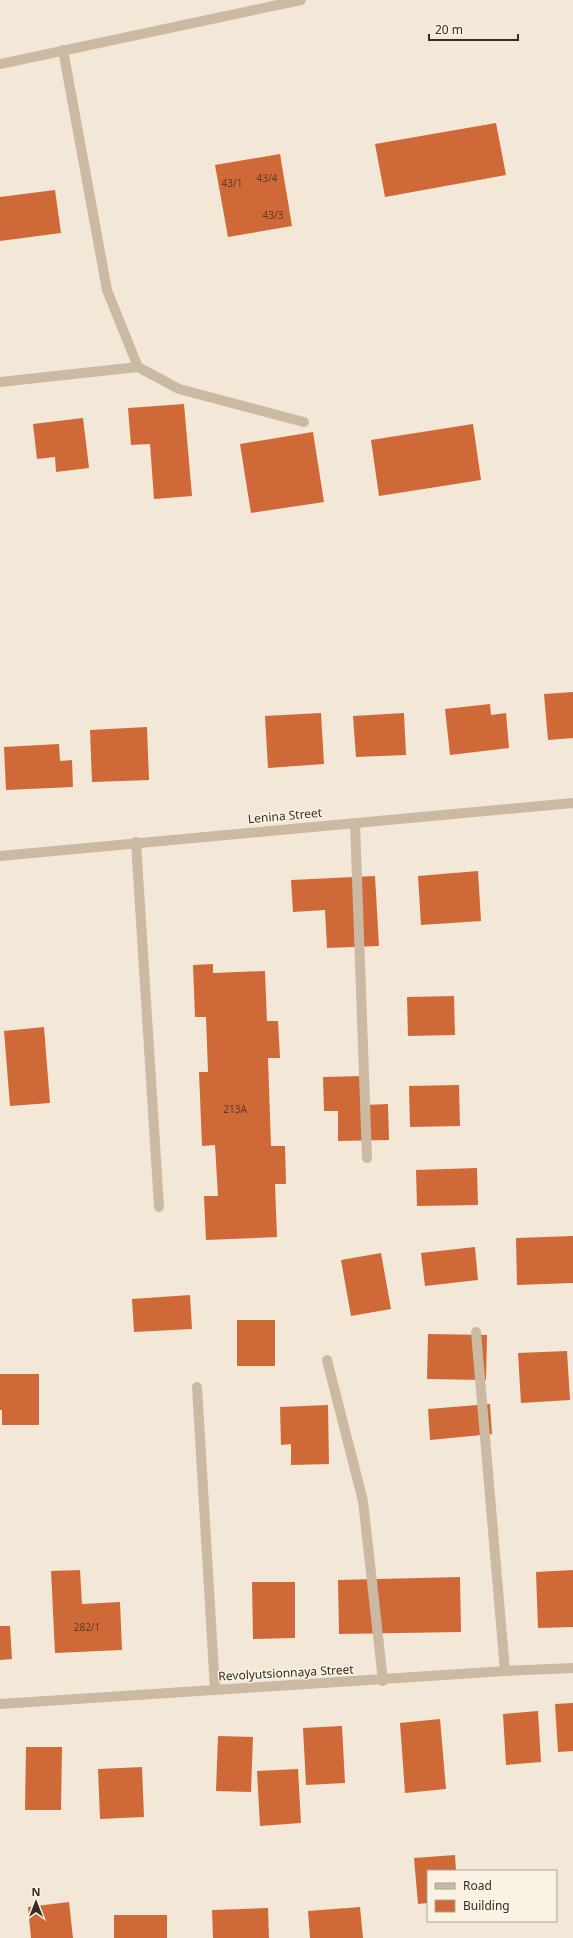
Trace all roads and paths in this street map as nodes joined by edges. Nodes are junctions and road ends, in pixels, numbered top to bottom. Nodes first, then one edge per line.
1 (301, 0) edge
2 (63, 50) junction
3 (0, 64) edge
4 (138, 367) junction
5 (0, 382) edge
6 (304, 422) dead end
7 (573, 803) edge
8 (355, 823) junction
9 (136, 842) junction
10 (0, 856) edge
11 (367, 1158) dead end
12 (159, 1208) dead end
13 (476, 1332) dead end
14 (327, 1360) dead end
15 (196, 1387) dead end
16 (573, 1668) edge
17 (505, 1671) junction
18 (383, 1681) junction
19 (214, 1690) junction
20 (0, 1704) edge

1 - 2 street
2 - 3 street
2 - 4 street
4 - 5 street
4 - 6 street
7 - 8 street, Lenina Street
8 - 9 street, Lenina Street
8 - 11 street
9 - 10 street, Lenina Street
9 - 12 street
13 - 17 street
14 - 18 street
15 - 19 street
16 - 17 street, Revolyutsionnaya Street
17 - 18 street, Revolyutsionnaya Street
18 - 19 street, Revolyutsionnaya Street
19 - 20 street, Revolyutsionnaya Street

